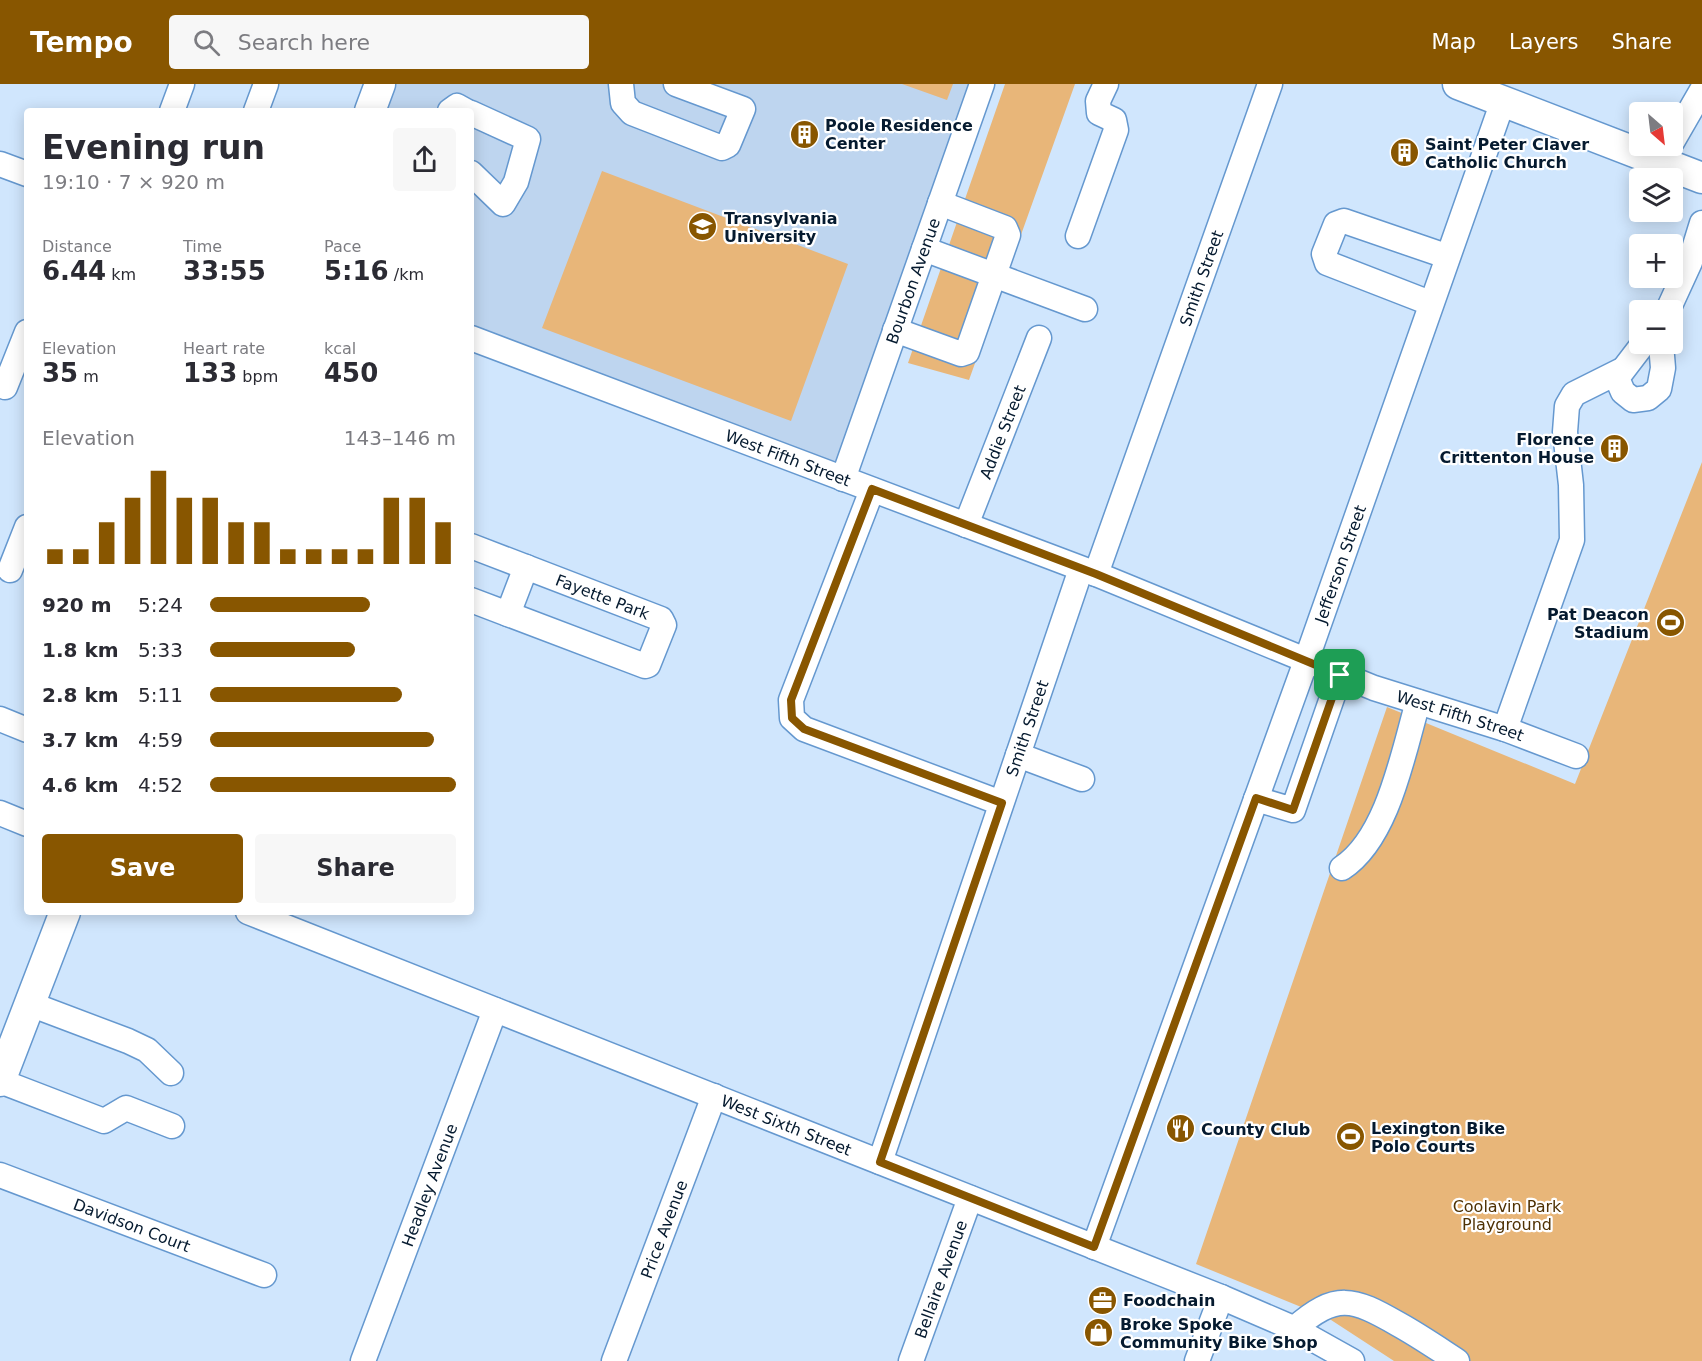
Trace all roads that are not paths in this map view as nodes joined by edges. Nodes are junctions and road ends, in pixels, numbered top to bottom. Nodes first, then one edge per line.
1 (182, 84) edge
2 (266, 84) edge
3 (380, 84) edge
4 (621, 84) edge
5 (676, 84) edge
6 (982, 84) edge
7 (1106, 84) edge
8 (1270, 84) edge
9 (1458, 84) edge
10 (1702, 90) edge
11 (1506, 92) edge
12 (173, 108) edge
13 (257, 108) edge
14 (371, 108) edge
15 (474, 116) edge
16 (1683, 125) edge
17 (1629, 136) edge
18 (1676, 156) edge
19 (0, 166) edge
20 (24, 173) edge
21 (474, 176) edge
22 (1702, 178) edge
23 (940, 204) junction
24 (1702, 223) edge
25 (1078, 236) dead end
26 (924, 249) junction
27 (1446, 256) junction
28 (994, 275) junction
29 (1673, 300) edge
30 (1431, 303) junction
31 (1085, 309) dead end
32 (895, 330) junction
33 (1039, 338) dead end
34 (474, 339) edge
35 (15, 343) edge
36 (1634, 354) edge
37 (1661, 354) edge
38 (1620, 371) junction
39 (5, 387) dead end
40 (843, 479) junction
41 (872, 489) junction
42 (966, 525) junction
43 (24, 535) edge
44 (474, 547) edge
45 (526, 567) junction
46 (10, 570) dead end
47 (1088, 572) junction
48 (474, 601) edge
49 (508, 614) junction
50 (1306, 661) junction
51 (1340, 675) junction
52 (1418, 702) junction
53 (0, 719) edge
54 (24, 729) edge
55 (1505, 729) junction
56 (1018, 755) junction
57 (1576, 756) dead end
58 (1082, 779) dead end
59 (1256, 798) junction
60 (1002, 803) junction
61 (0, 813) edge
62 (24, 823) edge
63 (1342, 868) dead end
64 (63, 915) edge
65 (256, 915) edge
66 (30, 1004) junction
67 (495, 1010) junction
68 (171, 1073) dead end
69 (0, 1081) edge
70 (714, 1096) junction
71 (172, 1126) dead end
72 (880, 1162) junction
73 (0, 1175) edge
74 (970, 1198) junction
75 (1094, 1247) junction
76 (264, 1275) dead end
77 (1221, 1297) junction
78 (1294, 1329) junction
79 (363, 1361) edge
80 (614, 1361) edge
81 (911, 1361) edge
82 (1197, 1361) edge
83 (1352, 1361) edge
84 (1457, 1361) edge

1 - 12 street
2 - 13 street
3 - 14 main road
4 - 5 street
6 - 23 street, Bourbon Avenue
7 - 25 street
8 - 47 street, Smith Street
9 - 11 main road
10 - 16 street
11 - 17 main road
11 - 27 street, Jefferson Street
15 - 21 street
18 - 22 main road
19 - 20 street
23 - 26 street, Bourbon Avenue
23 - 28 street
24 - 29 street
26 - 28 street
26 - 32 street, Bourbon Avenue
27 - 30 street, Jefferson Street
27 - 30 street
28 - 31 street
28 - 32 street
30 - 50 street, Jefferson Street
32 - 40 street, Bourbon Avenue
33 - 42 street, Addie Street
34 - 40 street, West Fifth Street
35 - 39 street
36 - 38 street
37 - 38 street
38 - 55 street
40 - 41 street, West Fifth Street
41 - 42 street, West Fifth Street
41 - 60 street
42 - 47 street, West Fifth Street
43 - 46 street
44 - 45 street, Fayette Park
45 - 49 street
45 - 49 street, Fayette Park
47 - 50 street, West Fifth Street
47 - 56 street, Smith Street
48 - 49 street, Fayette Park
50 - 51 street, West Fifth Street
50 - 59 street, Jefferson Street
51 - 52 street, West Fifth Street
51 - 59 street
52 - 55 street, West Fifth Street
52 - 63 street
53 - 54 street
55 - 57 street, West Fifth Street
56 - 58 street
56 - 60 street, Smith Street
59 - 75 street, Jefferson Street
60 - 72 street, Smith Street
61 - 62 street
64 - 66 main road
65 - 67 street, West Sixth Street
66 - 68 street
66 - 69 main road
67 - 70 street, West Sixth Street
67 - 79 street, Headley Avenue
69 - 71 street
70 - 72 street, West Sixth Street
70 - 80 street, Price Avenue
72 - 74 street, West Sixth Street
73 - 76 street, Davidson Court
74 - 75 street, West Sixth Street
74 - 81 street, Bellaire Avenue
75 - 77 street, West Sixth Street
77 - 78 street, West Sixth Street
77 - 82 street
78 - 83 street, West Sixth Street
78 - 84 street

